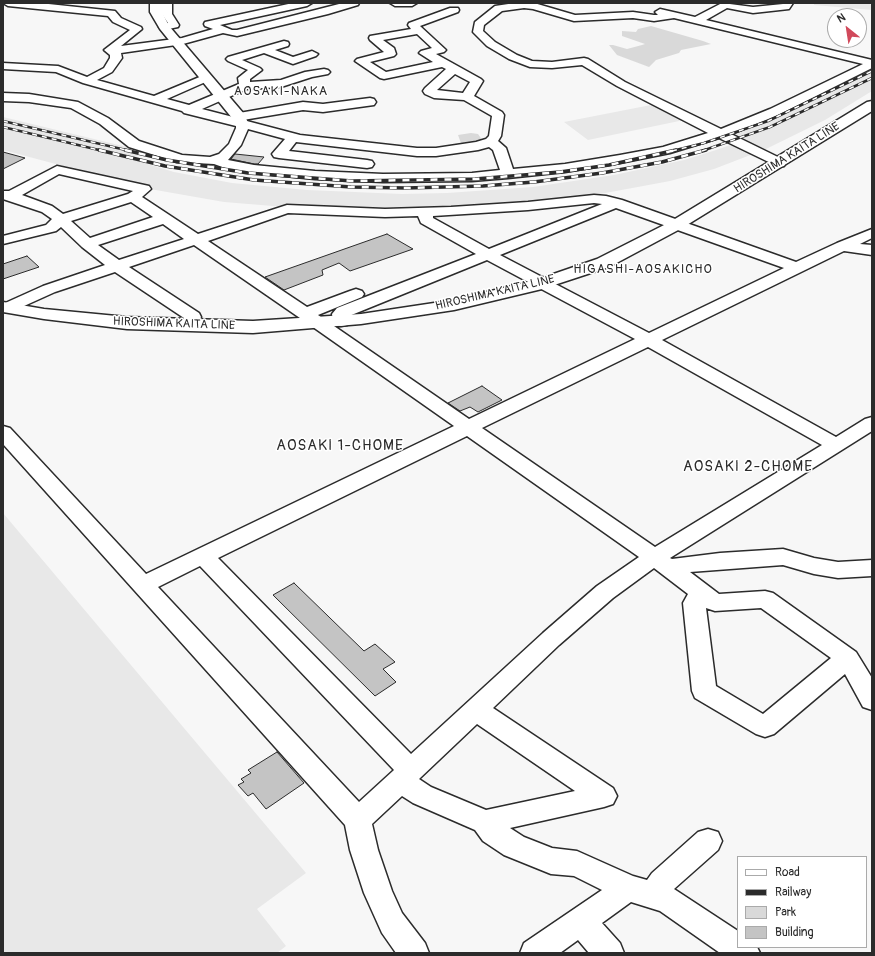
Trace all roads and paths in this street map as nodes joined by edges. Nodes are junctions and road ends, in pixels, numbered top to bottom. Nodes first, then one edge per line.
1 (8, 3) edge
2 (156, 3) edge
3 (167, 3) edge
4 (307, 3) edge
5 (354, 3) edge
6 (395, 3) edge
7 (412, 3) edge
8 (788, 3) edge
9 (723, 4) edge
10 (630, 5) dead end
11 (454, 10) dead end
12 (673, 15) junction
13 (698, 20) junction
14 (164, 27) junction
15 (222, 30) junction
16 (419, 31) junction
17 (176, 42) junction
18 (284, 44) dead end
19 (265, 50) junction
20 (112, 51) junction
21 (312, 54) dead end
22 (872, 64) edge
23 (3, 66) edge
24 (448, 66) junction
25 (42, 68) junction
26 (324, 72) dead end
27 (206, 78) junction
28 (87, 81) junction
29 (245, 86) junction
30 (221, 96) junction
31 (467, 96) junction
32 (4, 97) edge
33 (154, 100) junction
34 (370, 102) dead end
35 (872, 105) edge
36 (188, 110) junction
37 (240, 121) junction
38 (721, 133) junction
39 (293, 138) junction
40 (492, 142) junction
41 (417, 152) junction
42 (215, 160) junction
43 (779, 163) junction
44 (367, 164) junction
45 (508, 174) junction
46 (315, 176) junction
47 (7, 195) edge
48 (133, 197) junction
49 (616, 203) junction
50 (425, 211) junction
51 (166, 218) junction
52 (61, 220) junction
53 (676, 225) junction
54 (872, 233) edge
55 (3, 240) edge
56 (197, 240) junction
57 (87, 244) junction
58 (842, 246) junction
59 (482, 250) junction
60 (872, 250) edge
61 (117, 266) junction
62 (798, 268) junction
63 (542, 284) junction
64 (5, 307) edge
65 (312, 318) junction
66 (341, 321) junction
67 (189, 325) junction
68 (649, 340) junction
69 (872, 423) edge
70 (468, 427) junction
71 (3, 432) edge
72 (836, 445) junction
73 (202, 555) junction
74 (660, 562) junction
75 (872, 568) edge
76 (143, 585) junction
77 (701, 592) junction
78 (848, 658) junction
79 (872, 700) edge
80 (476, 710) junction
81 (406, 776) junction
82 (358, 820) junction
83 (485, 822) junction
84 (708, 841) dead end
85 (640, 892) junction
86 (580, 922) junction
87 (737, 947) edge
88 (414, 953) edge
89 (535, 953) edge
90 (609, 953) edge

1 - 20 street
2 - 14 main road
3 - 14 street
4 - 15 street
5 - 15 street
6 - 7 street
8 - 9 street
9 - 13 street
10 - 12 street
11 - 16 street
12 - 13 street
12 - 38 street
13 - 22 street
14 - 17 main road
15 - 17 street
16 - 24 street
16 - 24 street
17 - 20 street
17 - 27 main road
18 - 19 street
19 - 21 street
19 - 29 street
20 - 28 street
22 - 38 street
23 - 25 street
24 - 31 street
24 - 31 street
25 - 28 street
25 - 32 street
26 - 29 street
27 - 30 main road
27 - 33 street
28 - 33 street
29 - 30 street
30 - 36 street
30 - 37 main road
31 - 40 street
32 - 42 street
33 - 36 street
34 - 37 street
35 - 43 main road, HIROSHIMA KAITA LINE
36 - 37 street
37 - 39 street
37 - 42 street
38 - 43 street
38 - 45 street
39 - 41 street
39 - 44 street
40 - 41 street
40 - 45 street
41 - 44 street
42 - 46 street
43 - 53 main road, HIROSHIMA KAITA LINE
44 - 46 street
45 - 46 street
47 - 48 street
47 - 52 street
48 - 51 street
48 - 52 street
49 - 50 street
49 - 53 street
49 - 59 street
50 - 56 street
50 - 59 street
51 - 56 street
51 - 57 street
52 - 55 street
52 - 57 street
53 - 62 street
53 - 63 main road, HIROSHIMA KAITA LINE
54 - 58 street
56 - 61 street
56 - 65 street
57 - 61 street
58 - 60 street
58 - 62 street
59 - 63 street
59 - 65 street
59 - 66 street
61 - 64 street
61 - 67 street
62 - 68 street
63 - 66 main road, HIROSHIMA KAITA LINE
63 - 68 street
64 - 67 main road, HIROSHIMA KAITA LINE
65 - 66 main road, HIROSHIMA KAITA LINE
65 - 67 main road, HIROSHIMA KAITA LINE
65 - 70 street
68 - 70 street
68 - 72 street
69 - 72 street
70 - 73 street
70 - 74 street
71 - 76 street
72 - 74 street
73 - 76 street
73 - 81 street
74 - 75 street
74 - 77 street
74 - 80 street
76 - 82 street
77 - 78 street
77 - 78 street
78 - 79 street
80 - 81 street
80 - 83 street
81 - 82 street
81 - 83 street
82 - 88 street
83 - 85 street
84 - 85 street
85 - 86 street
85 - 87 street
86 - 89 street
86 - 90 street

